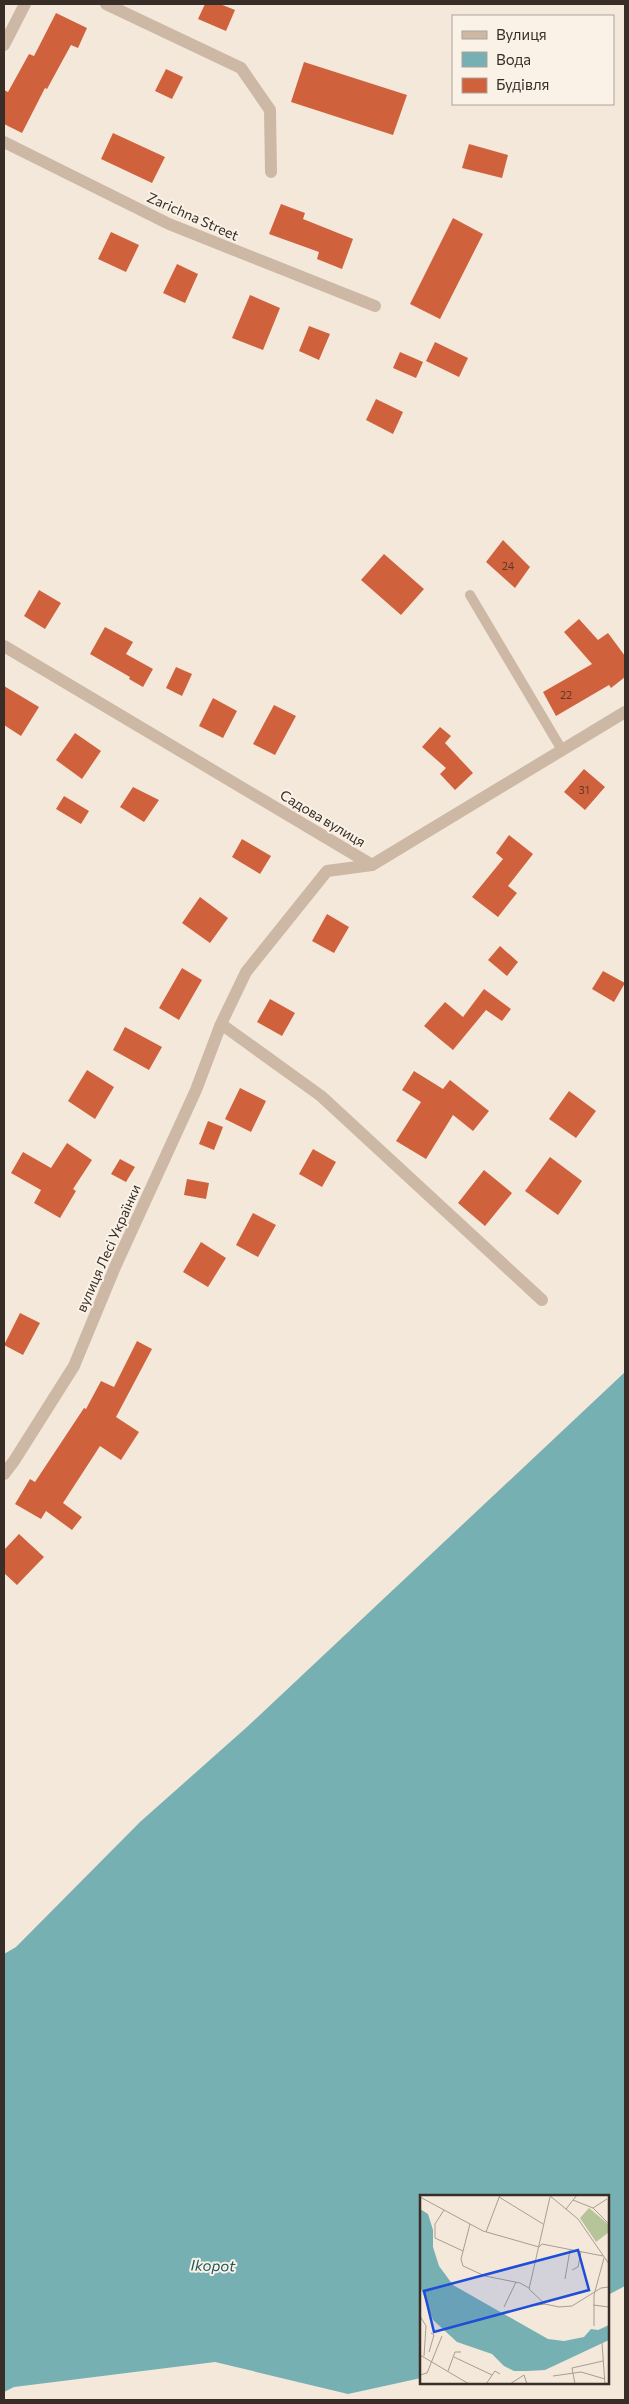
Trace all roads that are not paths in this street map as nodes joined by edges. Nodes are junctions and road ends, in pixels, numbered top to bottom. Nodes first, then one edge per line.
1 (25, 4) edge
2 (106, 4) edge
3 (4, 45) edge
4 (4, 142) edge
5 (271, 172) dead end
6 (374, 306) dead end
7 (470, 594) dead end
8 (4, 646) edge
9 (625, 712) edge
10 (562, 750) junction
11 (372, 865) junction
12 (221, 1024) junction
13 (542, 1300) dead end
14 (4, 1474) edge

1 - 3 street
2 - 5 street
4 - 6 street, Zarichna Street
7 - 10 lane
8 - 11 street, Садова вулиця
9 - 10 street, Садова вулиця
10 - 11 street, Садова вулиця
11 - 12 street, вулиця Лесі Українки
12 - 13 street
12 - 14 street, вулиця Лесі Українки

